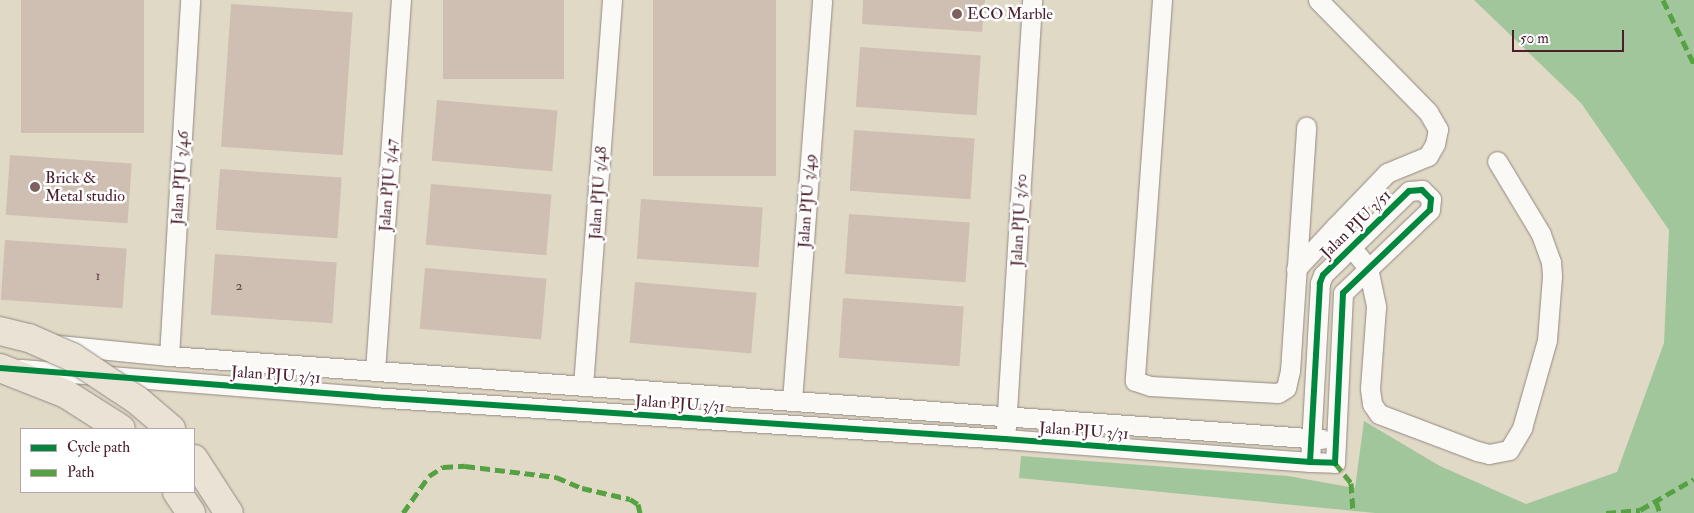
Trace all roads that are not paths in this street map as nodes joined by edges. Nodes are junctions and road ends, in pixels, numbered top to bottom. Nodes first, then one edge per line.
1 (190, 0) edge
2 (401, 0) edge
3 (612, 0) edge
4 (822, 0) edge
5 (1032, 0) edge
6 (1162, 0) edge
7 (1318, 0) edge
8 (1306, 127) dead end
9 (1497, 161) dead end
10 (1335, 228) junction
11 (1352, 248) junction
12 (1368, 268) junction
13 (1296, 269) junction
14 (0, 331) edge
15 (0, 338) edge
16 (169, 356) junction
17 (0, 368) edge
18 (375, 371) junction
19 (583, 386) junction
20 (792, 401) junction
21 (1007, 417) junction
22 (119, 428) edge
23 (170, 428) edge
24 (1005, 439) junction
25 (1311, 439) junction
26 (1336, 440) junction
27 (195, 461) edge
28 (1310, 462) junction
29 (178, 493) edge
30 (191, 513) edge
31 (229, 513) edge

1 - 16 street, Jalan PJU 3/46
2 - 18 street, Jalan PJU 3/47
3 - 19 street, Jalan PJU 3/48
4 - 20 street, Jalan PJU 3/49
5 - 21 street, Jalan PJU 3/50
6 - 13 street
7 - 10 street
8 - 13 street
9 - 12 street
10 - 11 street
10 - 13 street
11 - 12 street
11 - 12 street, Jalan PJU 3/51
11 - 25 street, Jalan PJU 3/51
12 - 26 street, Jalan PJU 3/51
14 - 23 highway, bridge
15 - 16 street, Jalan PJU 3/31
16 - 18 street, Jalan PJU 3/31
17 - 22 highway
17 - 24 street, Jalan PJU 3/31
18 - 19 street, Jalan PJU 3/31
19 - 20 street, Jalan PJU 3/31
20 - 21 street, Jalan PJU 3/31
21 - 24 street, Jalan PJU 3/50
21 - 25 street, Jalan PJU 3/31
24 - 28 street, Jalan PJU 3/31
25 - 26 street, Jalan PJU 3/31
25 - 28 street, Jalan PJU 3/51
26 - 28 street, Jalan PJU 3/31
27 - 31 highway
29 - 30 highway

